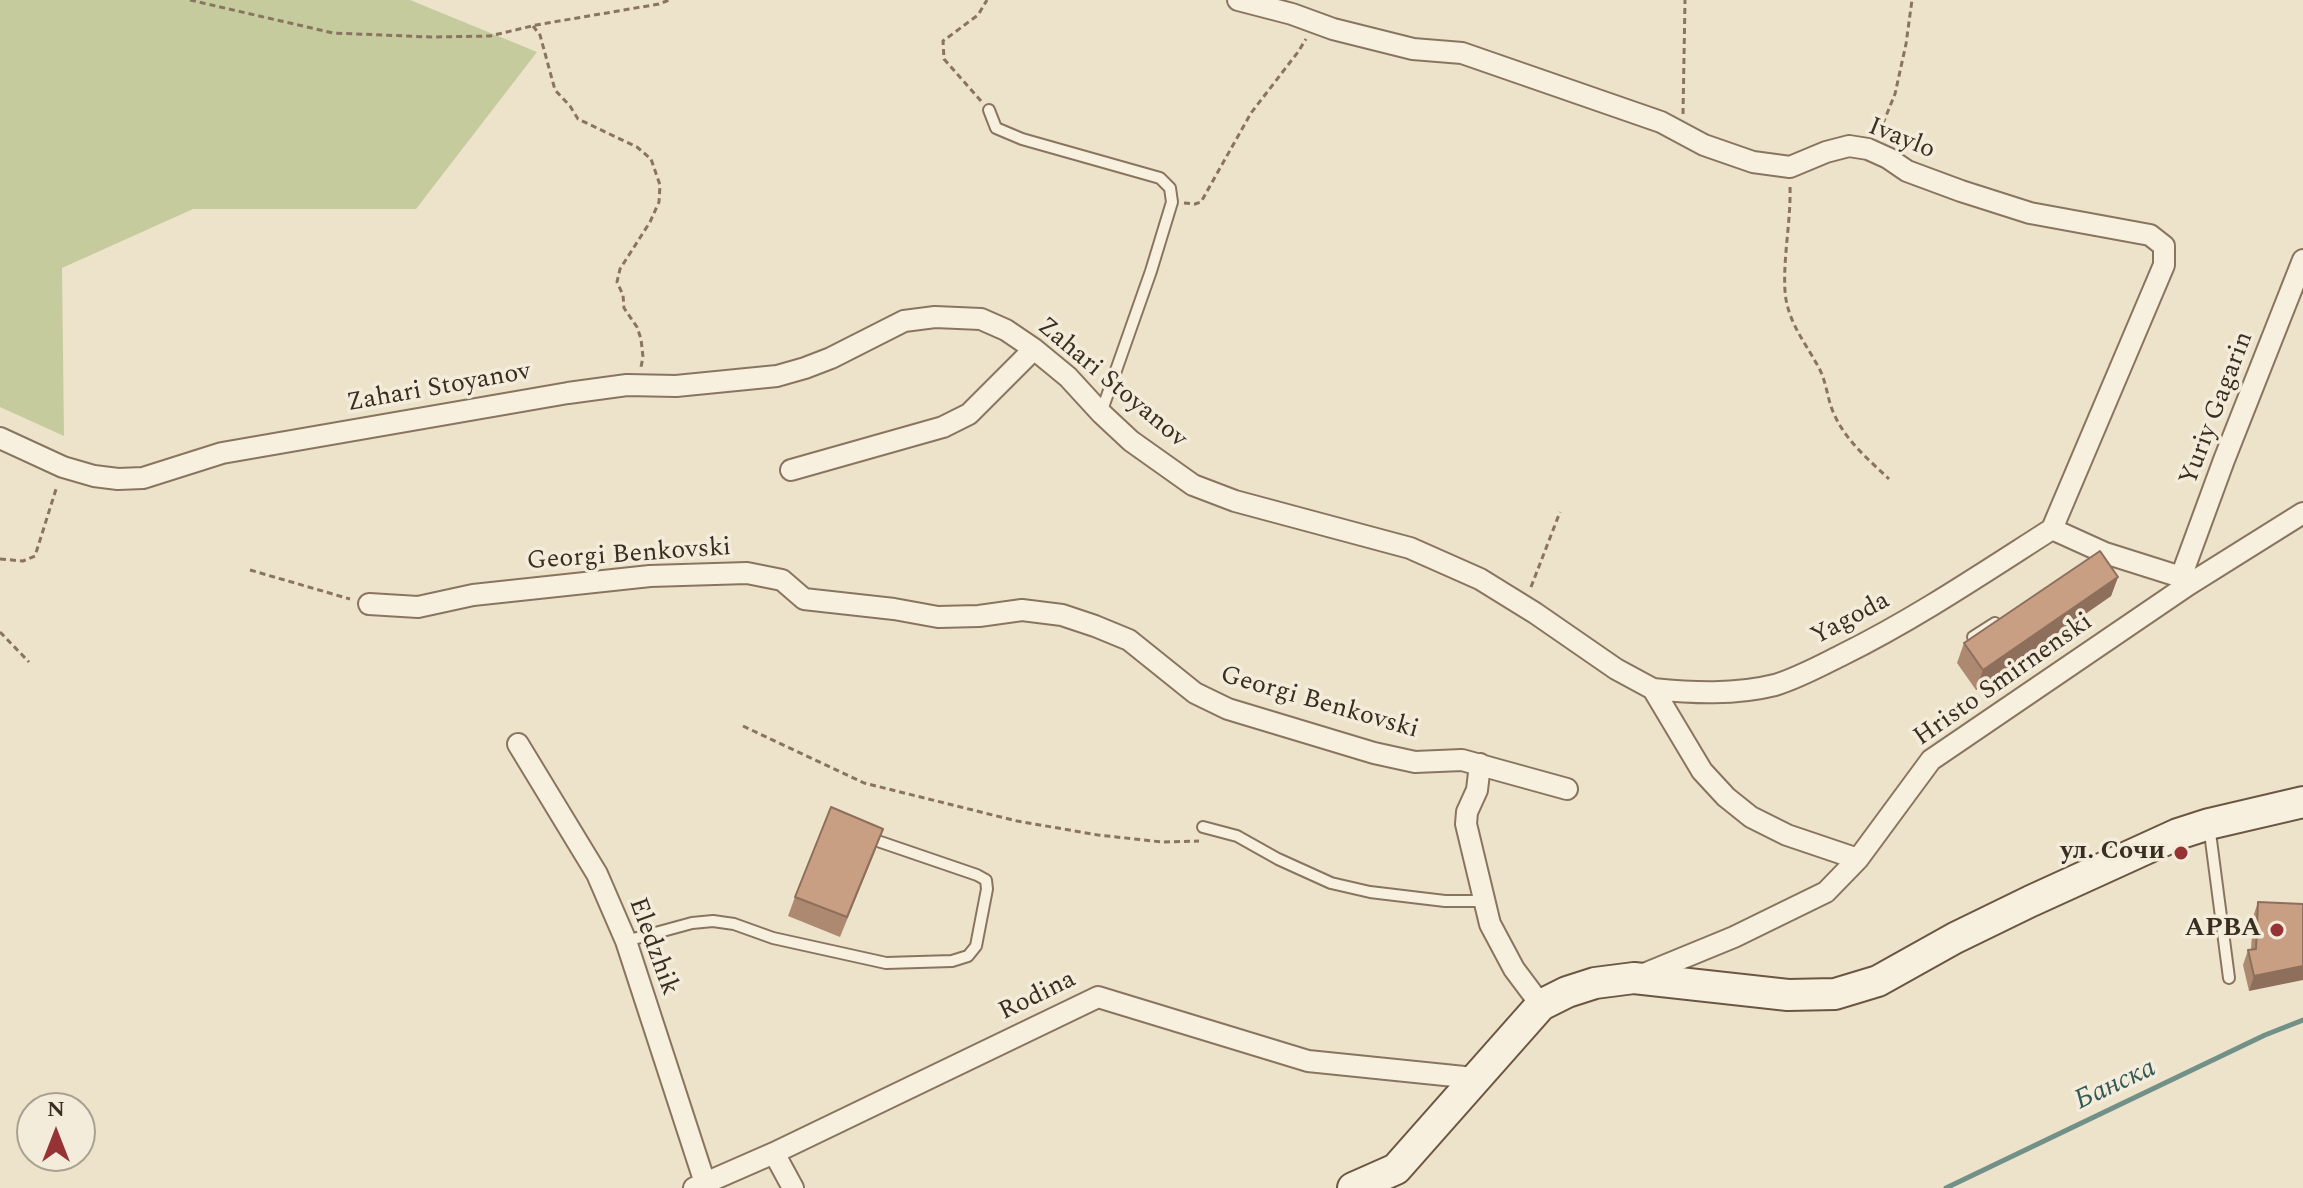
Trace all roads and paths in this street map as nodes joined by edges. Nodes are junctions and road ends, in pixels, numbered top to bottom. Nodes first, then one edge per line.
1 (190, 0) edge
2 (669, 0) edge
3 (987, 0) edge
4 (1238, 0) edge
5 (1685, 0) edge
6 (1912, 0) edge
7 (1312, 21) junction
8 (533, 26) junction
9 (989, 110) joint
10 (1683, 134) junction
11 (1875, 152) junction
12 (1790, 167) junction
13 (1172, 202) junction
14 (2303, 260) edge
15 (1034, 349) junction
16 (637, 385) junction
17 (1101, 413) junction
18 (0, 438) edge
19 (63, 467) junction
20 (791, 470) dead end
21 (1889, 479) dead end
22 (1560, 512) dead end
23 (2303, 513) edge
24 (2052, 529) junction
25 (0, 559) edge
26 (250, 570) dead end
27 (2185, 581) junction
28 (369, 604) joint
29 (1524, 606) junction
30 (2000, 620) edge
31 (0, 632) edge
32 (1973, 637) edge
33 (29, 662) dead end
34 (1653, 689) junction
35 (743, 726) dead end
36 (518, 744) dead end
37 (1480, 764) junction
38 (1567, 789) dead end
39 (2303, 802) edge
40 (2209, 824) junction
41 (1203, 827) dead end
42 (855, 833) edge
43 (1225, 833) junction
44 (1858, 859) junction
45 (1484, 901) junction
46 (626, 941) junction
47 (1634, 978) junction
48 (2229, 978) dead end
49 (1541, 1005) junction
50 (1474, 1078) junction
51 (774, 1153) junction
52 (699, 1185) edge
53 (793, 1188) edge
54 (1353, 1188) edge

1 - 8 path
2 - 8 path
3 - 9 path
4 - 7 street
5 - 10 path
6 - 11 path
7 - 10 street
7 - 13 path
8 - 16 path
9 - 13 lane
10 - 12 street
11 - 12 street, Ivaylo
11 - 24 street, Ivaylo
12 - 21 path
13 - 17 lane
14 - 27 street, Yuriy Gagarin
15 - 16 street, Zahari Stoyanov
15 - 17 street, Zahari Stoyanov
15 - 20 street
16 - 19 street, Zahari Stoyanov
17 - 29 street, Zahari Stoyanov
18 - 19 street, Zahari Stoyanov
19 - 25 path
22 - 29 path
23 - 27 street, Hristo Smirnenski
24 - 27 street
24 - 34 street, Yagoda
26 - 28 path
27 - 44 street, Hristo Smirnenski
28 - 37 street, Georgi Benkovski
29 - 34 street, Zahari Stoyanov
30 - 32 lane
31 - 33 path
34 - 44 street
35 - 43 path
36 - 46 street, Eledzhik
37 - 38 street, Georgi Benkovski
37 - 45 street
39 - 40 street
40 - 47 street
40 - 48 lane
41 - 43 lane
42 - 46 lane
43 - 45 lane
44 - 47 street, Hristo Smirnenski
45 - 49 street
46 - 52 street, Eledzhik
47 - 49 street
49 - 50 street
50 - 51 street, Rodina
50 - 54 street
51 - 52 street, Rodina
51 - 53 street

